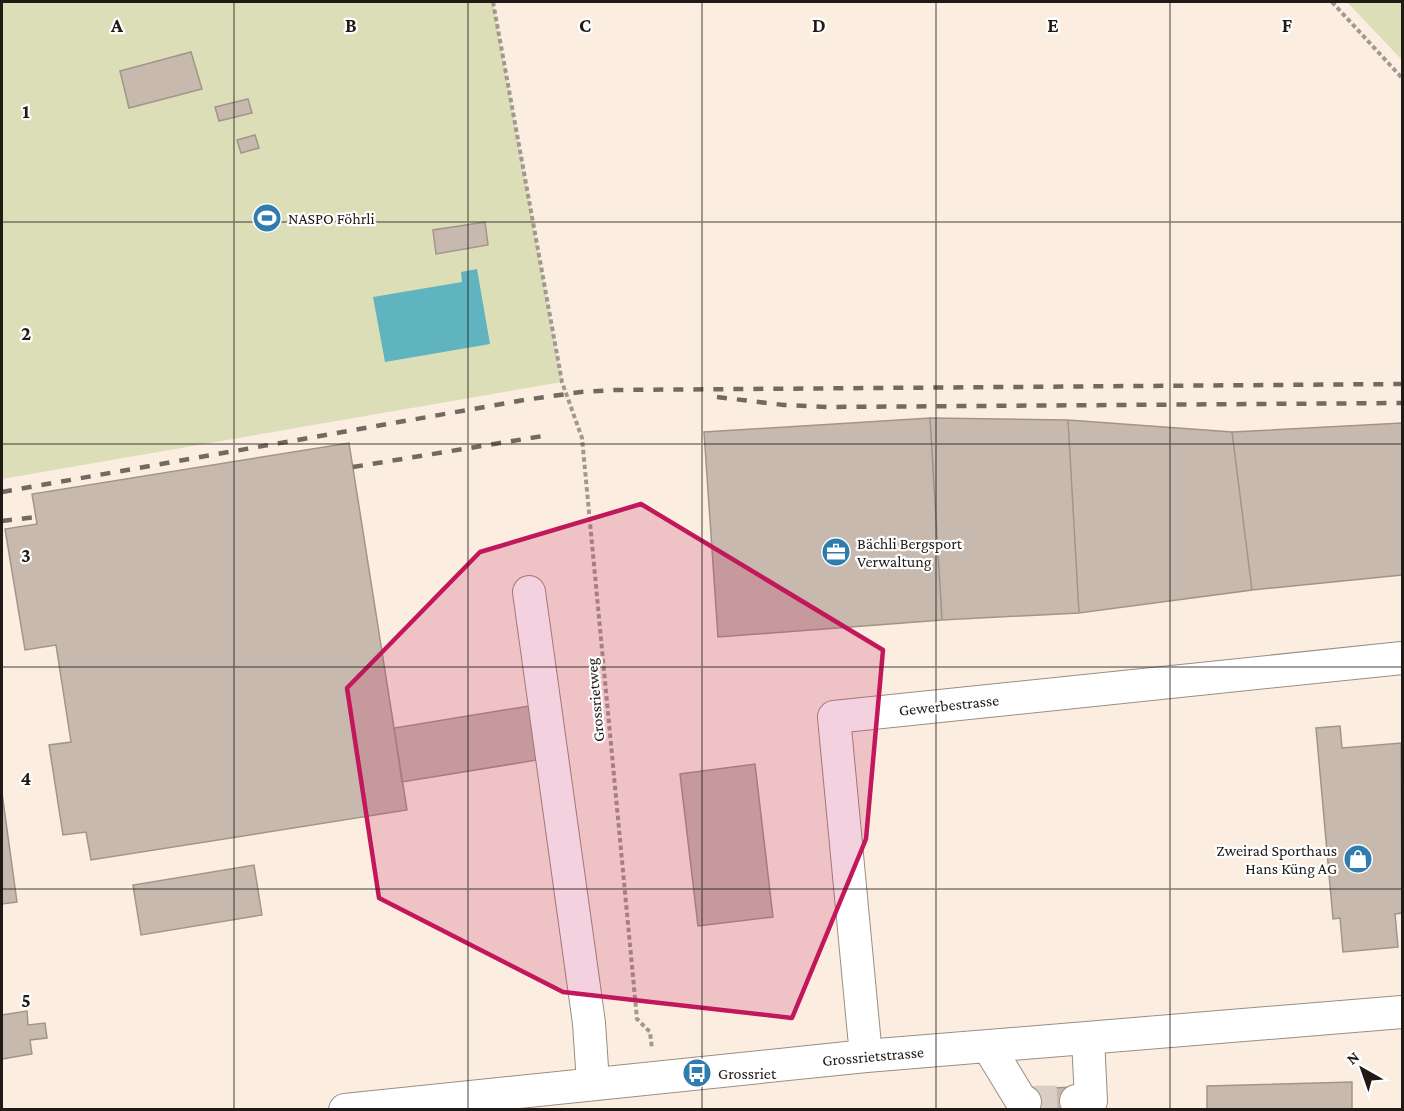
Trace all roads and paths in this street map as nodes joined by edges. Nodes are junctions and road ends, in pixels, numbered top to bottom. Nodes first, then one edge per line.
1 (493, 2) edge
2 (1332, 2) edge
3 (1402, 78) edge
4 (529, 592) dead end
5 (1402, 658) edge
6 (1402, 1012) edge
7 (637, 1019) dead end
8 (1088, 1038) junction
9 (988, 1046) junction
10 (866, 1056) junction
11 (593, 1083) junction
12 (1076, 1101) dead end
13 (1025, 1102) dead end
14 (345, 1110) edge

1 - 7 path, Grossrietweg
2 - 3 path
4 - 11 street
5 - 10 street, Gewerbestrasse
6 - 8 street, Grossrietstrasse
8 - 9 street, Grossrietstrasse
8 - 12 street
9 - 10 street, Grossrietstrasse
9 - 13 street
10 - 11 street, Grossrietstrasse
11 - 14 street, Grossrietstrasse

